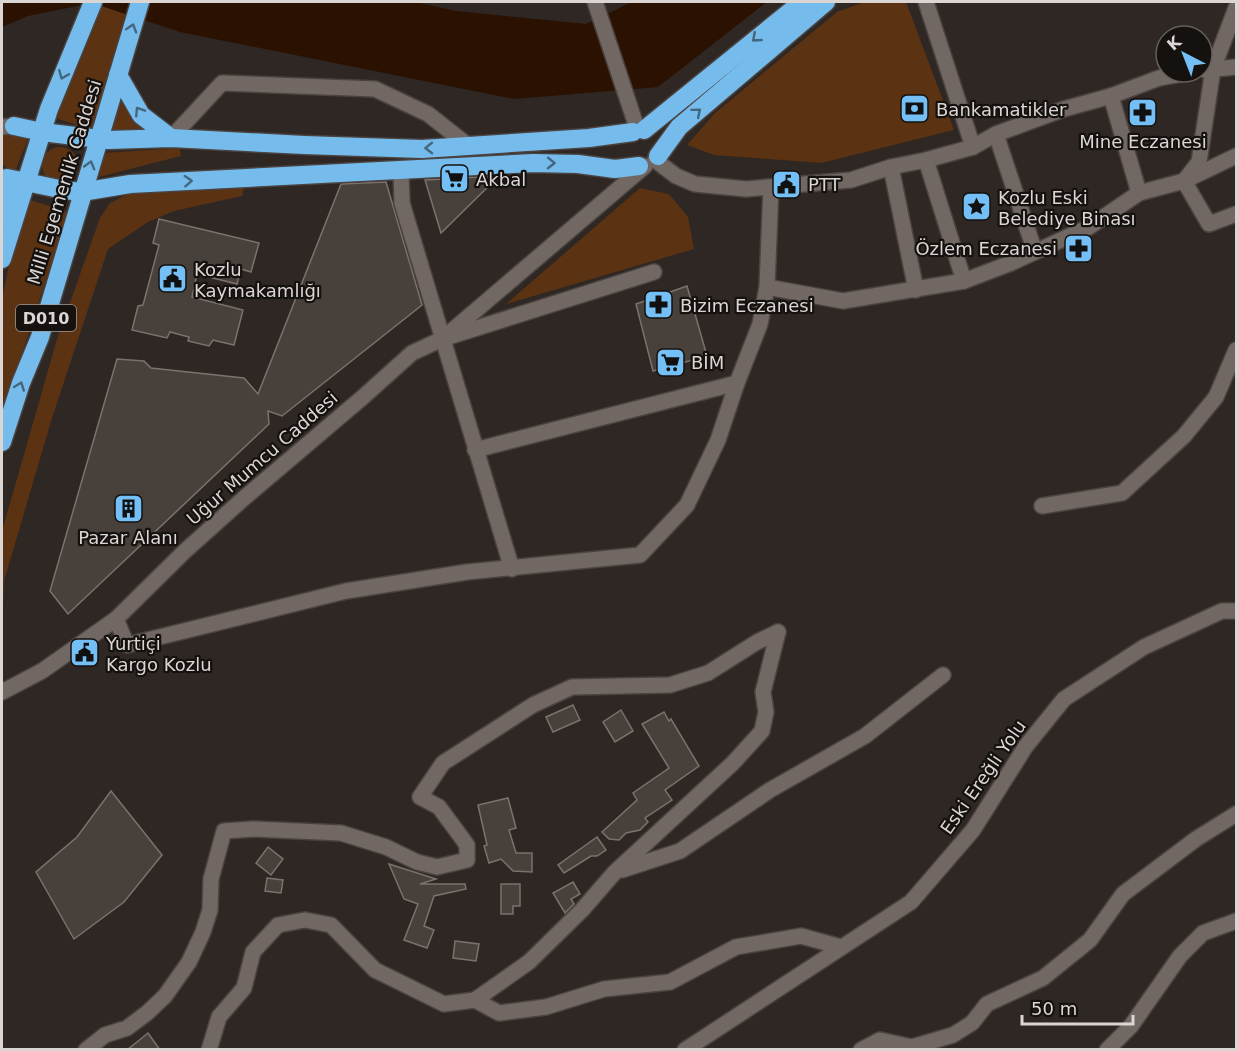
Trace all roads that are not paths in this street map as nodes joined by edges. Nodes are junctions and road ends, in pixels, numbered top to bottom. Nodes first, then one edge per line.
1 (93, 2) edge
2 (140, 2) edge
3 (595, 2) edge
4 (802, 2) edge
5 (826, 2) edge
6 (926, 2) edge
7 (1236, 8) edge
8 (1214, 55) edge
9 (1236, 67) edge
10 (1214, 69) edge
11 (118, 75) junction
12 (1154, 80) edge
13 (1206, 84) edge
14 (1111, 96) junction
15 (49, 110) junction
16 (8, 127) edge
17 (639, 131) junction
18 (42, 132) junction
19 (996, 134) junction
20 (171, 138) junction
21 (97, 139) junction
22 (470, 147) junction
23 (973, 147) junction
24 (1236, 156) edge
25 (926, 160) junction
26 (649, 162) junction
27 (891, 167) junction
28 (401, 171) junction
29 (4, 176) edge
30 (1184, 181) junction
31 (25, 182) junction
32 (130, 184) junction
33 (771, 187) junction
34 (82, 192) junction
35 (1139, 193) junction
36 (1236, 214) edge
37 (76, 216) junction
38 (12, 223) junction
39 (1035, 252) junction
40 (2, 259) edge
41 (654, 272) dead end
42 (964, 280) junction
43 (767, 286) junction
44 (916, 290) junction
45 (442, 339) junction
46 (1236, 350) edge
47 (737, 383) junction
48 (2, 442) edge
49 (475, 450) junction
50 (1042, 506) dead end
51 (512, 569) junction
52 (1236, 611) edge
53 (116, 619) junction
54 (943, 675) dead end
55 (2, 692) edge
56 (1236, 814) edge
57 (615, 872) junction
58 (1236, 921) edge
59 (841, 947) junction
60 (475, 1000) junction
61 (913, 1048) edge
62 (86, 1050) edge
63 (209, 1050) edge
64 (685, 1050) edge
65 (861, 1050) edge
66 (1107, 1050) edge

1 -> 15 highway, Milli Egemenlik Caddesi
11 -> 2 highway, Milli Egemenlik Caddesi / D010
3 - 17 street
4 -> 17 highway
26 -> 5 highway
6 - 23 street
7 - 8 street
9 - 10 street
20 -> 11 highway
11 - 21 highway, Milli Egemenlik Caddesi / D010
12 - 14 street
13 - 30 street
14 - 19 street
14 - 35 street
15 - 16 highway
15 - 18 highway, Milli Egemenlik Caddesi
16 - 18 highway
17 - 22 highway
17 - 26 highway
17 - 26 highway
18 - 21 highway
18 - 31 highway, Milli Egemenlik Caddesi
19 - 23 street
19 - 39 street
20 - 21 highway
22 -> 20 highway
20 - 22 street
34 -> 21 highway, Milli Egemenlik Caddesi / D010
23 - 25 street
24 - 30 street
25 - 27 street
25 - 42 street
28 -> 26 highway
26 - 33 street
26 - 45 street
27 - 33 street
27 - 44 street
32 -> 28 highway
28 - 45 street
29 - 31 highway
29 - 38 highway
30 - 35 street
30 - 36 street
31 - 34 highway
31 - 38 highway, Milli Egemenlik Caddesi
32 - 34 highway
32 - 37 highway
33 - 43 street
34 - 37 highway, Milli Egemenlik Caddesi / D010
35 - 39 street
48 -> 37 highway, Milli Egemenlik Caddesi / D010
38 - 40 highway, Milli Egemenlik Caddesi
39 - 42 street
41 - 45 street
42 - 44 street
43 - 44 street
43 - 47 street
45 - 49 street
45 - 53 street, Uğur Mumcu Caddesi
46 - 50 street
47 - 49 street
47 - 51 street
49 - 51 street
51 - 53 street
52 - 59 street, Eski Ereğli Yolu
53 - 55 street, Uğur Mumcu Caddesi
54 - 57 street
56 - 61 street
57 - 60 street
57 - 62 street
58 - 66 street
59 - 60 street
59 - 64 street, Eski Ereğli Yolu
60 - 63 street
61 - 65 street

